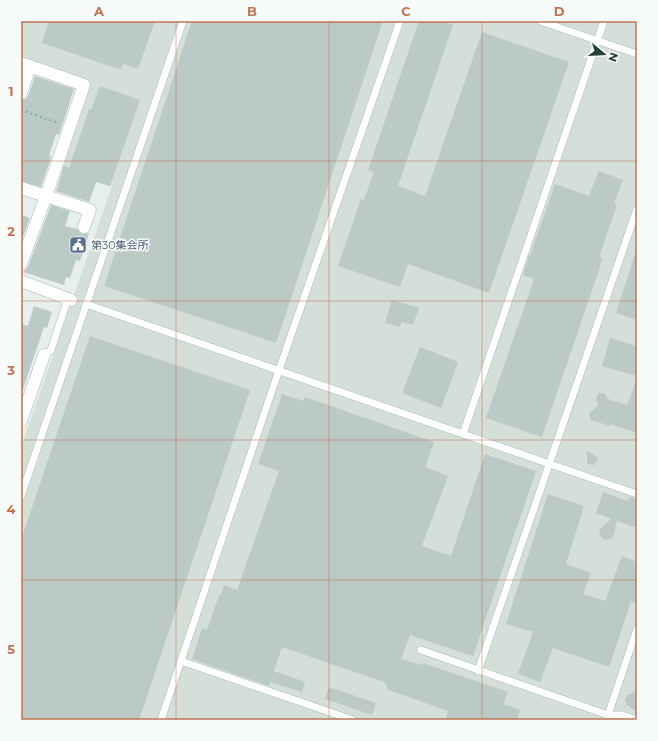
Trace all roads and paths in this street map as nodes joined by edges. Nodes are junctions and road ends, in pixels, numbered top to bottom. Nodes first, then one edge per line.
1 (182, 21) edge
2 (400, 21) edge
3 (540, 21) edge
4 (604, 21) edge
5 (598, 40) junction
6 (637, 54) edge
7 (26, 64) edge
8 (21, 93) edge
9 (21, 110) edge
10 (70, 127) junction
11 (21, 188) edge
12 (46, 196) junction
13 (637, 209) edge
14 (84, 227) dead end
15 (21, 264) edge
16 (21, 281) edge
17 (69, 299) joint
18 (86, 304) junction
19 (44, 354) joint
20 (279, 370) junction
21 (23, 408) edge
22 (21, 421) edge
23 (463, 434) junction
24 (549, 464) junction
25 (637, 494) edge
26 (21, 496) edge
27 (637, 629) edge
28 (421, 650) dead end
29 (181, 661) junction
30 (478, 670) junction
31 (608, 715) junction
32 (621, 718) edge
33 (161, 720) edge
34 (353, 720) edge
35 (637, 720) edge

1 - 18 lane
2 - 20 lane
3 - 5 lane
4 - 5 lane
5 - 6 lane
5 - 23 lane
7 - 8 street
7 - 10 street
9 - 10 path
10 - 12 street
11 - 12 street
12 - 14 street
12 - 15 street
13 - 24 lane
16 - 17 street
17 - 19 lane
18 - 20 lane
18 - 26 lane
19 - 21 street
20 - 23 lane
20 - 29 lane
21 - 22 street
23 - 24 lane
24 - 25 lane
24 - 30 lane
27 - 31 lane
28 - 30 lane
29 - 33 lane
29 - 34 lane
30 - 31 lane
31 - 32 lane
32 - 35 lane

